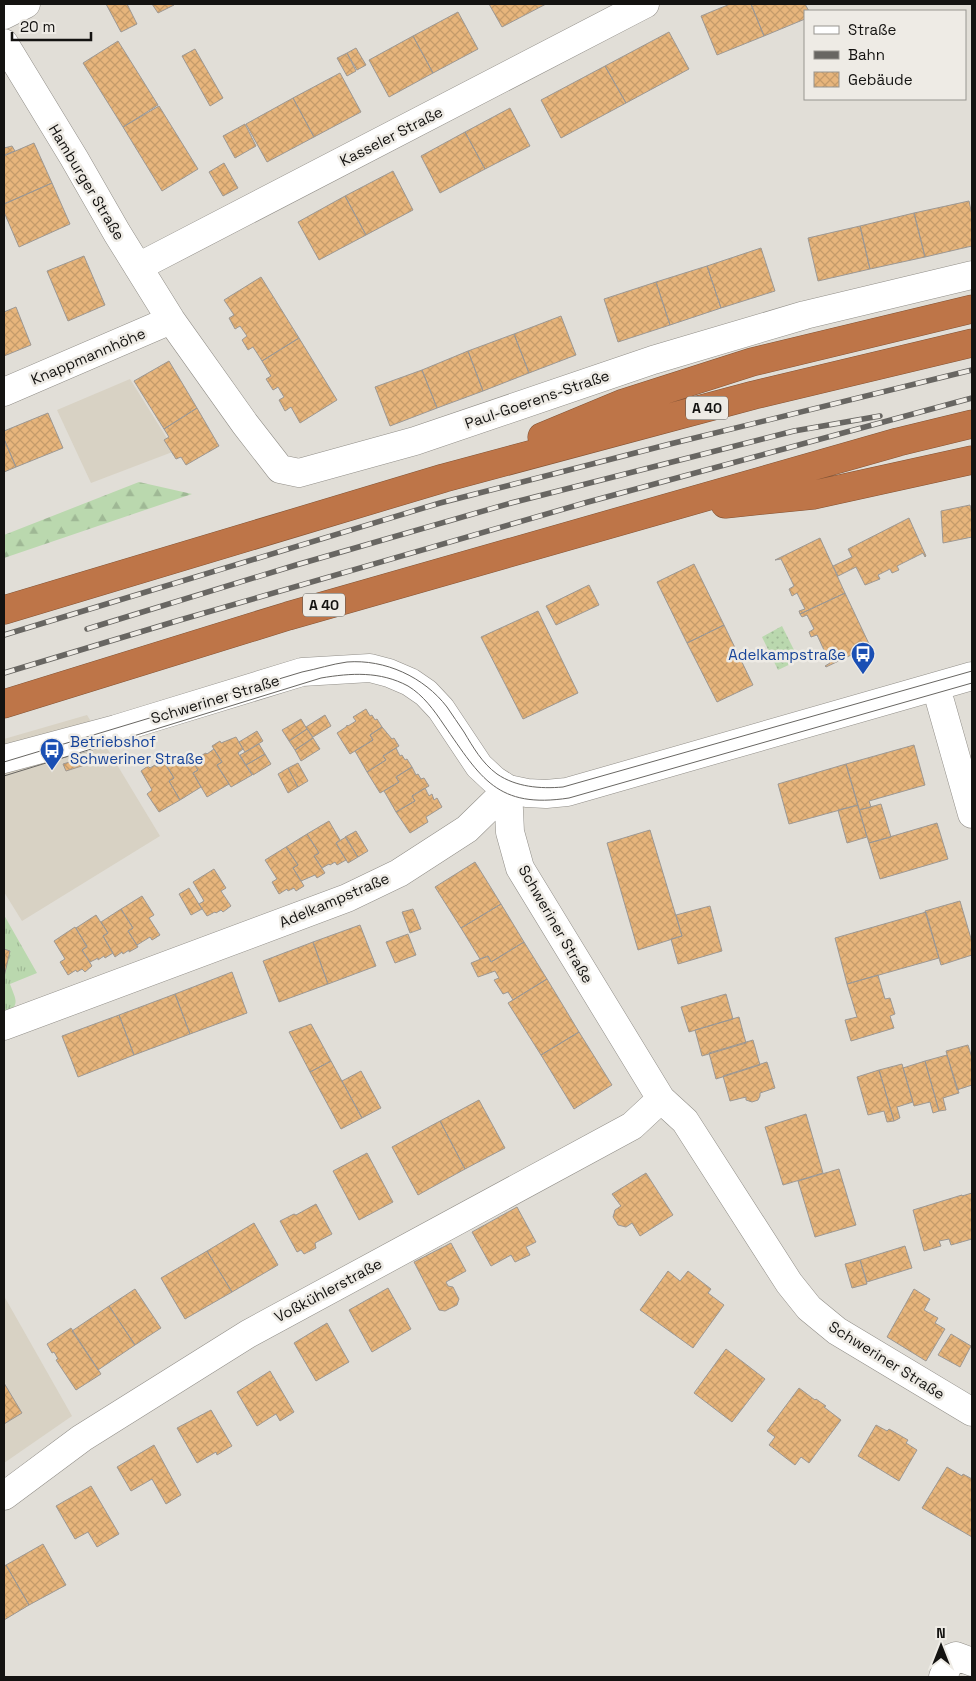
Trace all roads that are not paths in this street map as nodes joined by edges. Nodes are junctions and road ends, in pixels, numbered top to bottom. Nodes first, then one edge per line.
1 (26, 4) edge
2 (645, 4) edge
3 (4, 15) edge
4 (4, 42) edge
5 (138, 267) junction
6 (972, 275) edge
7 (972, 309) edge
8 (171, 320) junction
9 (972, 343) edge
10 (4, 392) edge
11 (972, 424) edge
12 (972, 460) edge
13 (444, 478) junction
14 (647, 513) junction
15 (4, 610) edge
16 (972, 676) edge
17 (936, 687) junction
18 (4, 704) edge
19 (4, 760) edge
20 (508, 789) junction
21 (972, 814) edge
22 (4, 1026) edge
23 (660, 1099) junction
24 (972, 1412) edge
25 (4, 1496) edge
26 (972, 1662) edge
27 (943, 1677) edge

1 - 3 street
2 - 5 street, Kasseler Straße
4 - 5 street, Hamburger Straße
5 - 8 street, Hamburger Straße
6 - 8 street, Paul-Goerens-Straße
7 - 13 highway
8 - 10 street, Knappmannhöhe
9 - 13 highway, A 40
11 - 14 highway, A 40
12 - 14 highway
13 - 15 highway, A 40
14 - 18 highway, A 40
16 - 17 street
17 - 20 street
17 - 21 street
19 - 20 street, Schweriner Straße
20 - 22 street, Adelkampstraße
20 - 23 street, Schweriner Straße
23 - 24 street, Schweriner Straße
23 - 25 street, Voßkühlerstraße
26 - 27 street

